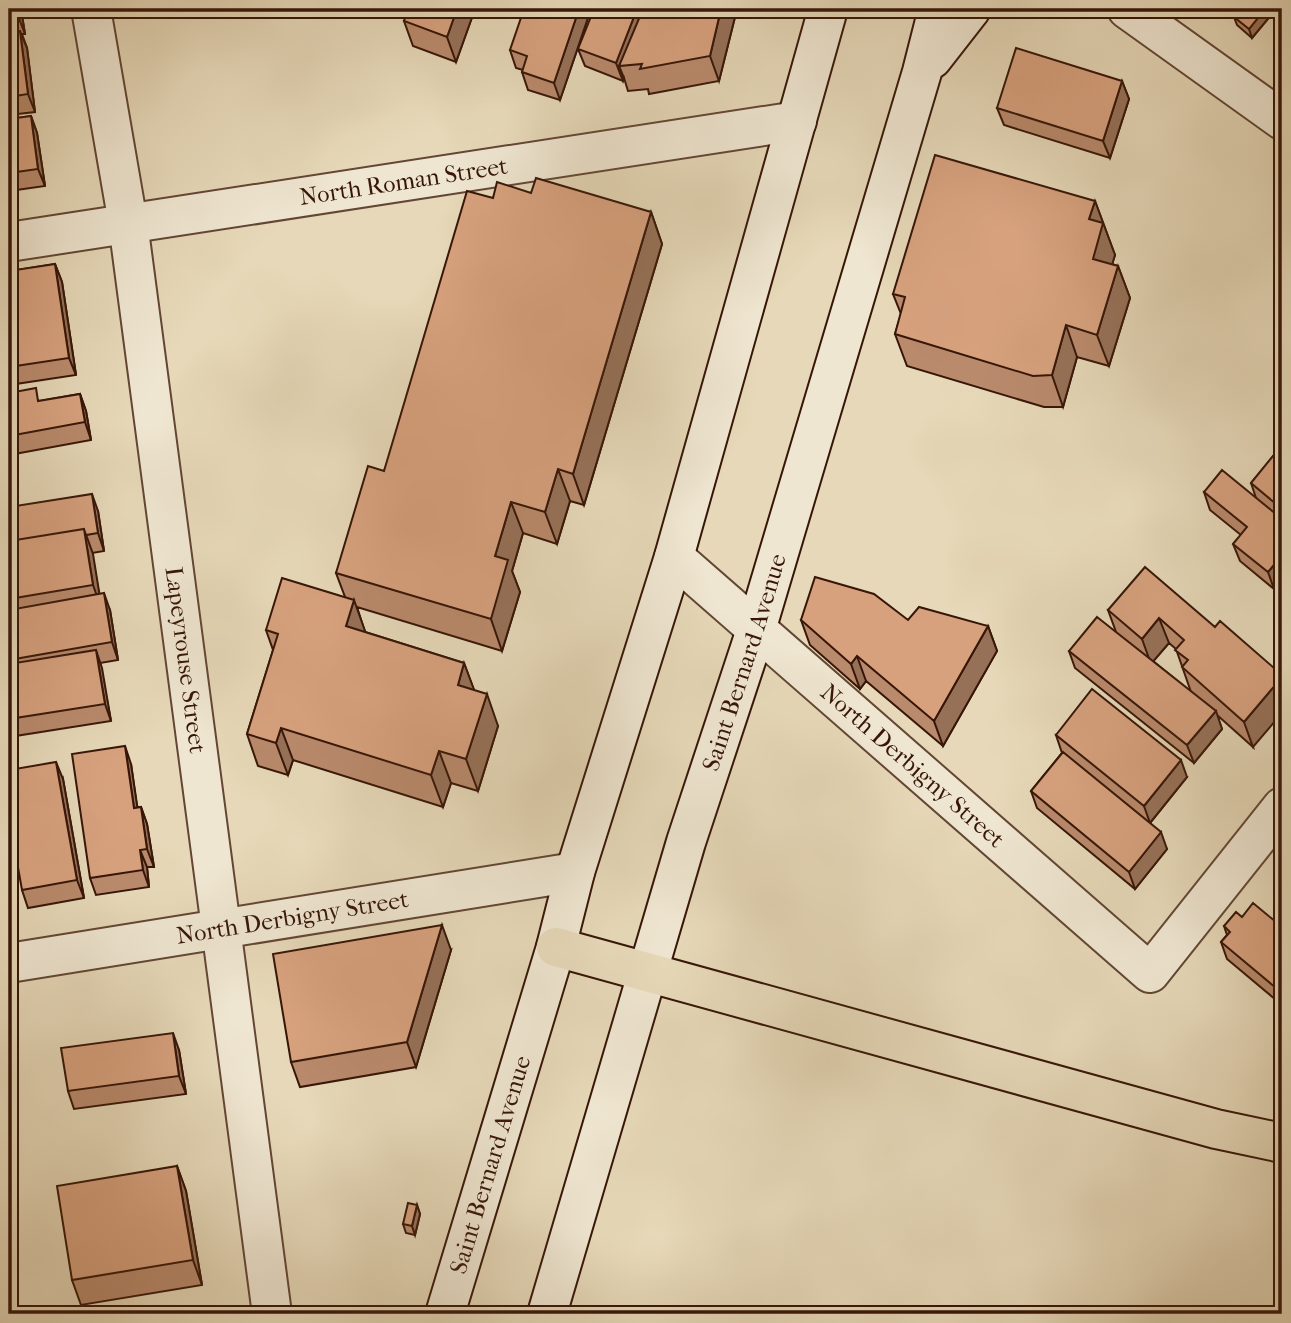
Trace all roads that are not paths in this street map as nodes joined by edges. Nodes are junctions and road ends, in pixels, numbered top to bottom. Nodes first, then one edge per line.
1 (91, 9) edge
2 (828, 9) edge
3 (938, 9) edge
4 (971, 9) edge
5 (1127, 9) edge
6 (922, 72) junction
7 (1282, 120) edge
8 (797, 121) junction
9 (128, 223) junction
10 (9, 242) edge
11 (674, 558) junction
12 (756, 629) junction
13 (1282, 807) edge
14 (575, 872) junction
15 (221, 928) junction
16 (556, 947) junction
17 (9, 963) edge
18 (647, 972) junction
19 (1282, 1143) edge
20 (443, 1310) edge
21 (272, 1314) edge
22 (547, 1314) edge

1 - 9 street, Lapeyrouse Street
2 - 8 street, Saint Bernard Avenue
3 - 6 street, Saint Bernard Avenue
4 - 6 street
5 - 7 street
6 - 12 street, Saint Bernard Avenue
8 - 9 street, North Roman Street
8 - 11 street, Saint Bernard Avenue
9 - 10 street, North Roman Street
9 - 15 street, Lapeyrouse Street
11 - 12 street, North Derbigny Street
11 - 14 street, Saint Bernard Avenue
12 - 13 street, North Derbigny Street
12 - 18 street, Saint Bernard Avenue
14 - 15 street, North Derbigny Street
14 - 16 street, Saint Bernard Avenue
15 - 17 street, North Derbigny Street
15 - 21 street, Lapeyrouse Street
16 - 18 highway
16 - 20 street, Saint Bernard Avenue
18 - 19 highway
18 - 22 street, Saint Bernard Avenue

